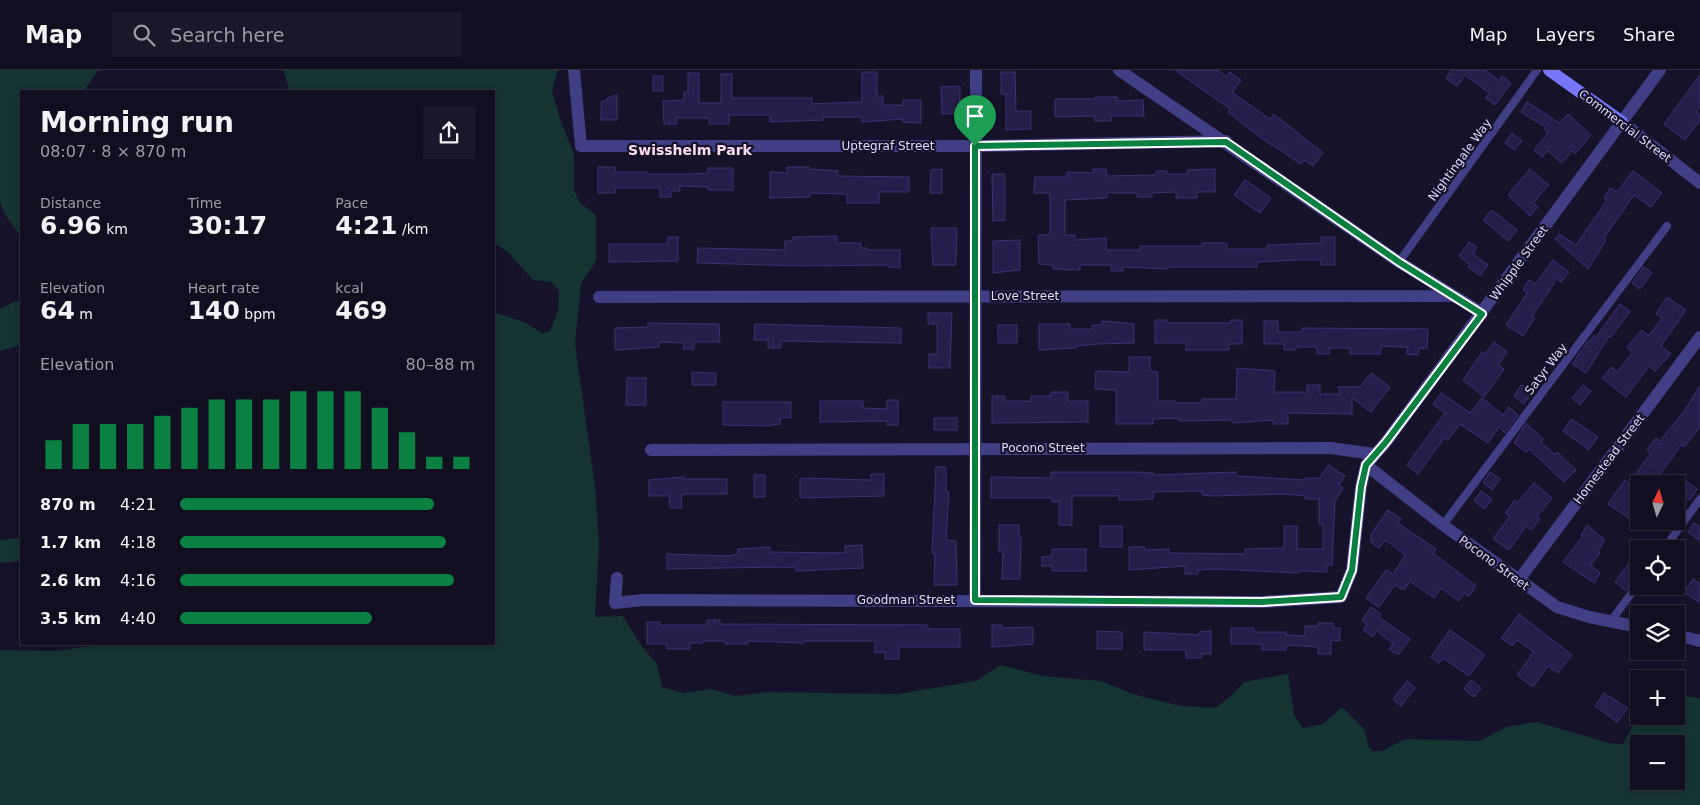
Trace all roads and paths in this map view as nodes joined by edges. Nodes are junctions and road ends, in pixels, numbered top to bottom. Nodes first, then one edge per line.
1 (574, 70) edge
2 (976, 70) edge
3 (1120, 70) edge
4 (1537, 70) edge
5 (1549, 70) edge
6 (1660, 70) edge
7 (1622, 122) junction
8 (1226, 142) junction
9 (975, 146) junction
10 (1699, 181) edge
11 (1667, 226) dead end
12 (1399, 262) junction
13 (975, 296) junction
14 (1452, 296) junction
15 (599, 297) dead end
16 (1482, 314) junction
17 (1700, 337) edge
18 (976, 448) junction
19 (651, 450) dead end
20 (1370, 460) junction
21 (1700, 499) edge
22 (1443, 525) junction
23 (1670, 540) edge
24 (617, 578) dead end
25 (1518, 581) junction
26 (1630, 595) edge
27 (975, 600) junction
28 (1611, 621) junction
29 (1630, 625) edge
30 (1685, 637) edge
31 (1700, 641) edge

1 - 9 street, Uptegraf Street
2 - 9 street
3 - 8 street
4 - 12 lane, Nightingale Way
5 - 7 main road, Commercial Street
6 - 7 street, Whipple Street
7 - 10 street, Commercial Street
7 - 16 street, Whipple Street
8 - 9 street, Uptegraf Street
8 - 12 street
9 - 13 street
11 - 22 lane, Satyr Way
12 - 14 street
13 - 14 street, Love Street
13 - 15 street, Love Street
13 - 18 street
14 - 16 street
16 - 20 street, Whipple Street
17 - 25 street, Homestead Street
18 - 19 street, Pocono Street
18 - 20 street, Pocono Street
18 - 27 street
20 - 22 street, Pocono Street
20 - 27 street, Goodman Street
21 - 23 lane
22 - 25 street, Pocono Street
24 - 27 street, Goodman Street
25 - 28 street, Pocono Street
26 - 28 lane
28 - 29 street, Pocono Street
30 - 31 street

